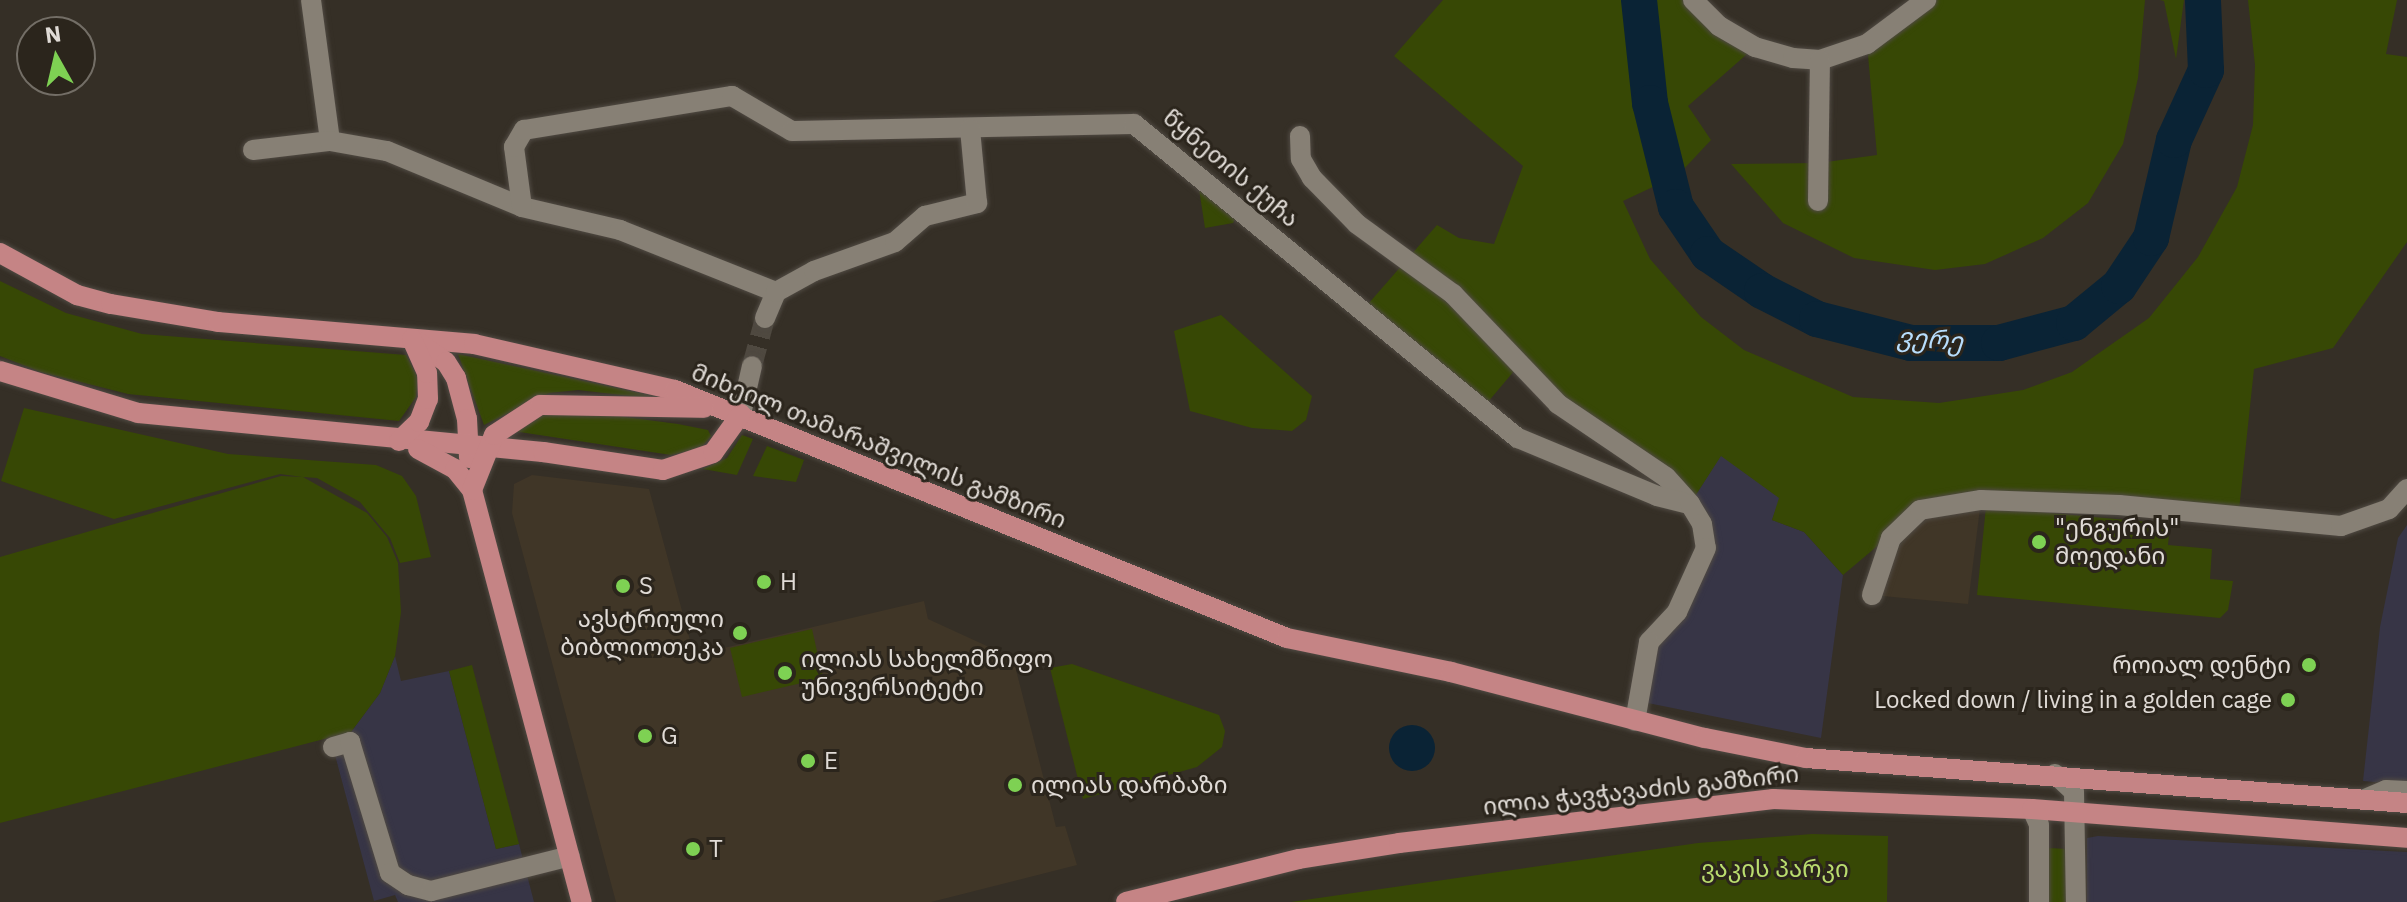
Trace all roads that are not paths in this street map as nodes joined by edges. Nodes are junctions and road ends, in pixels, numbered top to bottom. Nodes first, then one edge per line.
1 (311, 0) edge
2 (1693, 0) edge
3 (1716, 0) edge
4 (1926, 0) edge
5 (1719, 26) junction
6 (1820, 60) junction
7 (970, 129) junction
8 (1300, 136) dead end
9 (330, 141) junction
10 (253, 150) dead end
11 (1818, 201) dead end
12 (522, 207) junction
13 (0, 253) edge
14 (776, 292) junction
15 (765, 318) tunnel mouth
16 (411, 337) junction
17 (752, 366) tunnel mouth
18 (0, 371) edge
19 (732, 411) junction
20 (399, 441) junction
21 (477, 447) junction
22 (543, 452) junction
23 (2407, 489) edge
24 (472, 490) junction
25 (1690, 504) junction
26 (1872, 595) dead end
27 (1635, 721) junction
28 (333, 747) dead end
29 (2055, 774) junction
30 (2407, 791) edge
31 (2365, 799) junction
32 (2407, 803) edge
33 (2032, 809) junction
34 (2075, 812) junction
35 (2407, 838) edge
36 (570, 856) junction
37 (582, 902) edge
38 (1126, 902) edge
39 (2039, 902) edge
40 (2076, 902) edge

1 - 9 street
2 - 5 street
3 - 5 street
4 - 6 street
5 - 6 street
6 - 11 street
7 - 12 street, წყნეთის ქუჩა
7 - 14 street
7 - 25 street, წყნეთის ქუჩა
8 - 25 street
9 - 10 street
9 - 12 street
12 - 14 street
13 - 16 main road, მიხეილ თამარაშვილის გამზირი
14 - 15 street
16 - 19 main road, მიხეილ თამარაშვილის გამზირი
16 - 20 main road
16 - 21 main road
17 - 19 street
18 - 20 main road
19 - 21 main road
19 - 22 main road
19 - 27 main road, მიხეილ თამარაშვილის გამზირი
20 - 21 main road
20 - 24 main road
21 - 22 main road
21 - 24 main road
22 - 24 main road
23 - 26 street
24 - 36 main road
25 - 27 street
27 - 29 main road, ილია ჭავჭავაძის გამზირი
28 - 36 street
29 - 31 main road, ილია ჭავჭავაძის გამზირი
29 - 34 street
30 - 31 street
31 - 32 main road, ილია ჭავჭავაძის გამზირი
33 - 34 main road, ილია ჭავჭავაძის გამზირი
33 - 38 main road, ილია ჭავჭავაძის გამზირი
33 - 39 street
34 - 35 main road, ილია ჭავჭავაძის გამზირი
34 - 40 street
36 - 37 main road

